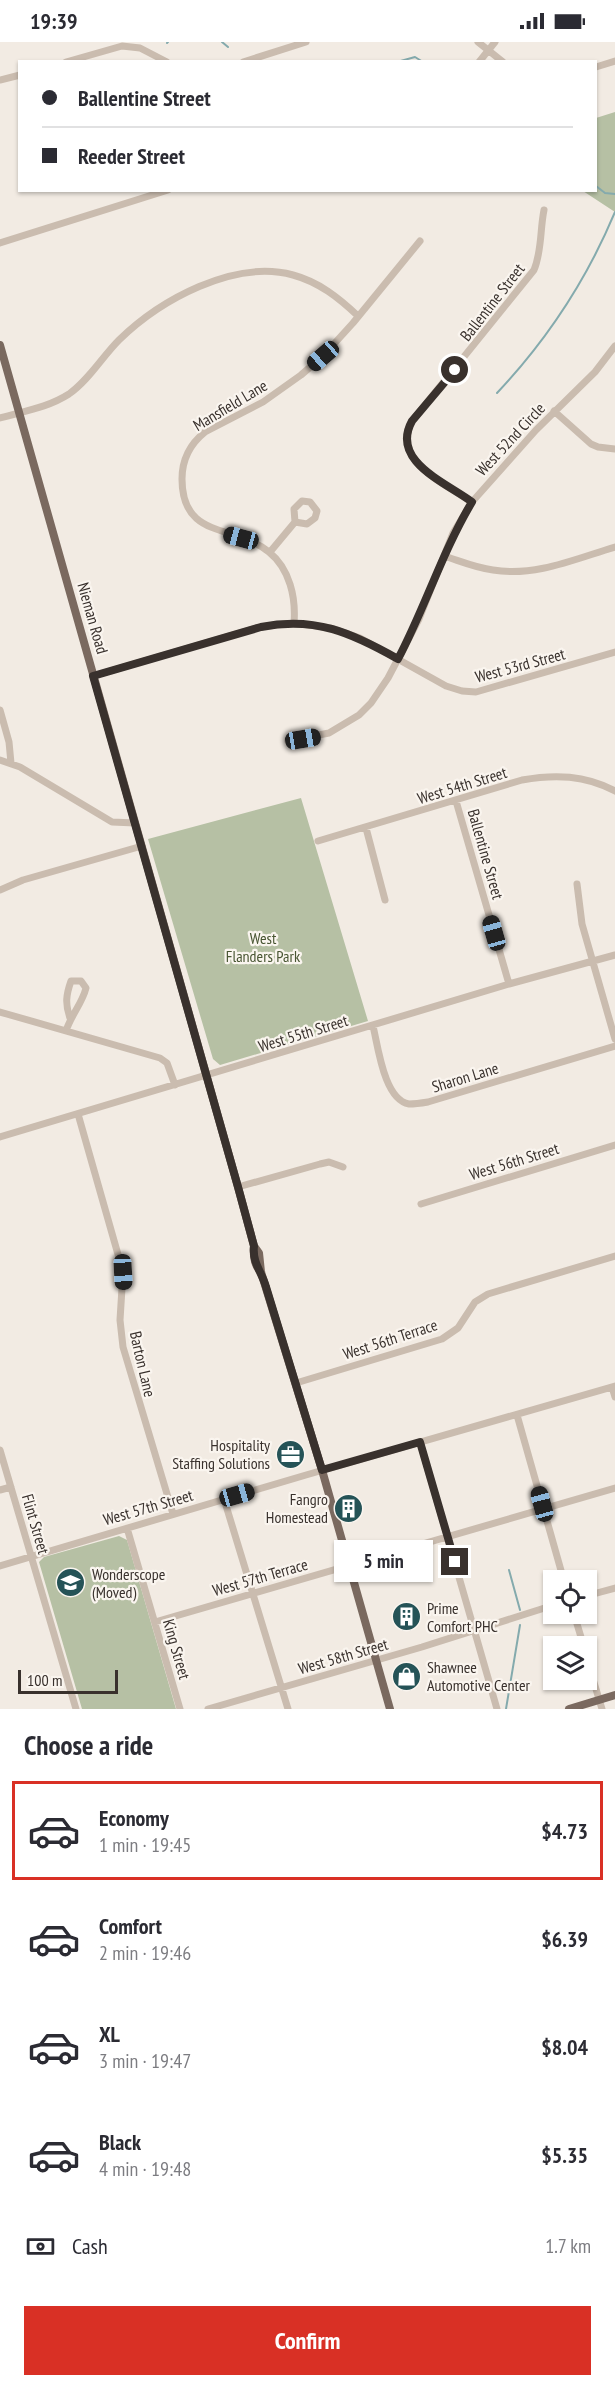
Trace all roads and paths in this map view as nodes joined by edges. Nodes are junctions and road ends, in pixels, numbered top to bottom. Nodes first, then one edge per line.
1 (306, 42) edge
2 (478, 42) edge
3 (495, 42) edge
4 (132, 44) edge
5 (283, 46) edge
6 (488, 50) junction
7 (72, 60) edge
8 (163, 60) edge
9 (248, 60) edge
10 (480, 60) edge
11 (500, 60) edge
12 (615, 61) edge
13 (597, 67) edge
14 (18, 76) edge
15 (0, 80) edge
16 (162, 192) edge
17 (544, 210) dead end
18 (420, 241) dead end
19 (0, 243) edge
20 (358, 316) junction
21 (0, 345) edge
22 (615, 346) edge
23 (554, 411) junction
24 (19, 412) junction
25 (0, 418) edge
26 (615, 449) edge
27 (472, 502) junction
28 (295, 522) dead end
29 (615, 547) edge
30 (270, 552) junction
31 (444, 556) junction
32 (294, 623) junction
33 (615, 652) edge
34 (398, 659) junction
35 (93, 676) junction
36 (0, 710) edge
37 (288, 741) dead end
38 (0, 760) edge
39 (11, 763) junction
40 (615, 791) edge
41 (456, 801) junction
42 (135, 823) junction
43 (366, 828) junction
44 (318, 842) dead end
45 (142, 846) junction
46 (577, 884) dead end
47 (0, 890) edge
48 (385, 900) dead end
49 (615, 955) edge
50 (592, 961) junction
51 (509, 984) junction
52 (0, 1012) edge
53 (70, 1018) junction
54 (373, 1026) junction
55 (66, 1031) junction
56 (615, 1039) edge
57 (615, 1046) edge
58 (205, 1077) junction
59 (175, 1084) junction
60 (78, 1114) junction
61 (0, 1137) edge
62 (615, 1145) edge
63 (343, 1167) dead end
64 (238, 1187) junction
65 (421, 1204) dead end
66 (615, 1256) edge
67 (296, 1383) junction
68 (614, 1387) edge
69 (615, 1397) edge
70 (517, 1415) junction
71 (420, 1442) junction
72 (0, 1450) edge
73 (322, 1470) junction
74 (11, 1487) junction
75 (615, 1488) edge
76 (0, 1490) edge
77 (224, 1499) junction
78 (543, 1509) junction
79 (173, 1514) junction
80 (126, 1528) junction
81 (448, 1536) junction
82 (31, 1556) junction
83 (350, 1565) junction
84 (0, 1566) edge
85 (561, 1570) edge
86 (615, 1588) edge
87 (597, 1593) edge
88 (252, 1594) junction
89 (543, 1608) edge
90 (155, 1622) junction
91 (474, 1629) junction
92 (377, 1660) junction
93 (281, 1688) junction
94 (615, 1695) edge
95 (601, 1704) edge
96 (76, 1709) edge
97 (180, 1709) edge
98 (207, 1709) edge
99 (288, 1709) edge
100 (390, 1709) edge
101 (497, 1709) edge
102 (569, 1709) edge

1 - 5 street
2 - 6 street
3 - 6 street
4 - 7 street
4 - 8 street
5 - 9 street
6 - 10 street
6 - 11 street
12 - 13 street
14 - 15 street
16 - 19 street
17 - 27 street, Ballentine Street
18 - 20 street, Mansfield Lane
20 - 24 street
20 - 30 street, Mansfield Lane
21 - 24 main road, Nieman Road
22 - 23 street, West 52nd Circle
23 - 26 street
23 - 27 street, West 52nd Circle
24 - 25 street
24 - 35 main road, Nieman Road
27 - 31 street, West 52nd Circle
28 - 30 street
29 - 31 street
30 - 32 street
31 - 34 street, West 52nd Circle
32 - 34 street, West 53rd Street
32 - 35 street, West 53rd Street
33 - 34 street, West 53rd Street
34 - 37 street, West 52nd Circle
35 - 42 main road, Nieman Road
36 - 39 street
38 - 39 street
39 - 42 street
40 - 41 street, West 54th Street
41 - 43 street, West 54th Street
41 - 51 street, Ballentine Street
42 - 45 main road, Nieman Road
43 - 44 street, West 54th Street
43 - 48 street
45 - 47 street
45 - 58 main road, Nieman Road
46 - 50 street
49 - 50 street, West 55th Street
50 - 51 street, West 55th Street
50 - 56 street
51 - 54 street, West 55th Street
52 - 55 street
53 - 53 street
53 - 55 street
54 - 57 street, Sharon Lane
54 - 58 street, West 55th Street
55 - 59 street
58 - 59 street, West 55th Street
58 - 64 main road, Nieman Road
59 - 60 street, West 55th Street
60 - 61 street, West 55th Street
60 - 79 street, Barton Lane
62 - 65 street, West 56th Street
63 - 64 street
64 - 67 main road, Nieman Road
66 - 67 street, West 56th Terrace
67 - 73 main road, Nieman Road
68 - 69 street
68 - 70 street, West 57th Street
70 - 71 street, West 57th Street
70 - 78 street
71 - 73 street, West 57th Street
71 - 81 street
72 - 74 street, Flint Street
73 - 77 street, West 57th Street
73 - 83 main road, Nieman Road
74 - 76 street
74 - 82 street, Flint Street
75 - 78 street, West 57th Terrace
77 - 79 street, West 57th Street
77 - 88 street
78 - 81 street, West 57th Terrace
78 - 85 street
79 - 80 street, West 57th Street
80 - 82 street, West 57th Street
80 - 90 street, King Street
81 - 83 street, West 57th Terrace
81 - 91 street
82 - 84 street, West 57th Street
82 - 96 street, Flint Street
83 - 88 street, West 57th Terrace
83 - 92 main road, Nieman Road
86 - 87 street
88 - 90 street, West 57th Terrace
88 - 93 street
89 - 91 street, West 58th Street
90 - 97 street, King Street
91 - 92 street, West 58th Street
91 - 101 street
92 - 93 street, West 58th Street
92 - 100 main road, Nieman Road
93 - 98 street, West 58th Street
93 - 99 street
94 - 95 main road
95 - 102 main road

